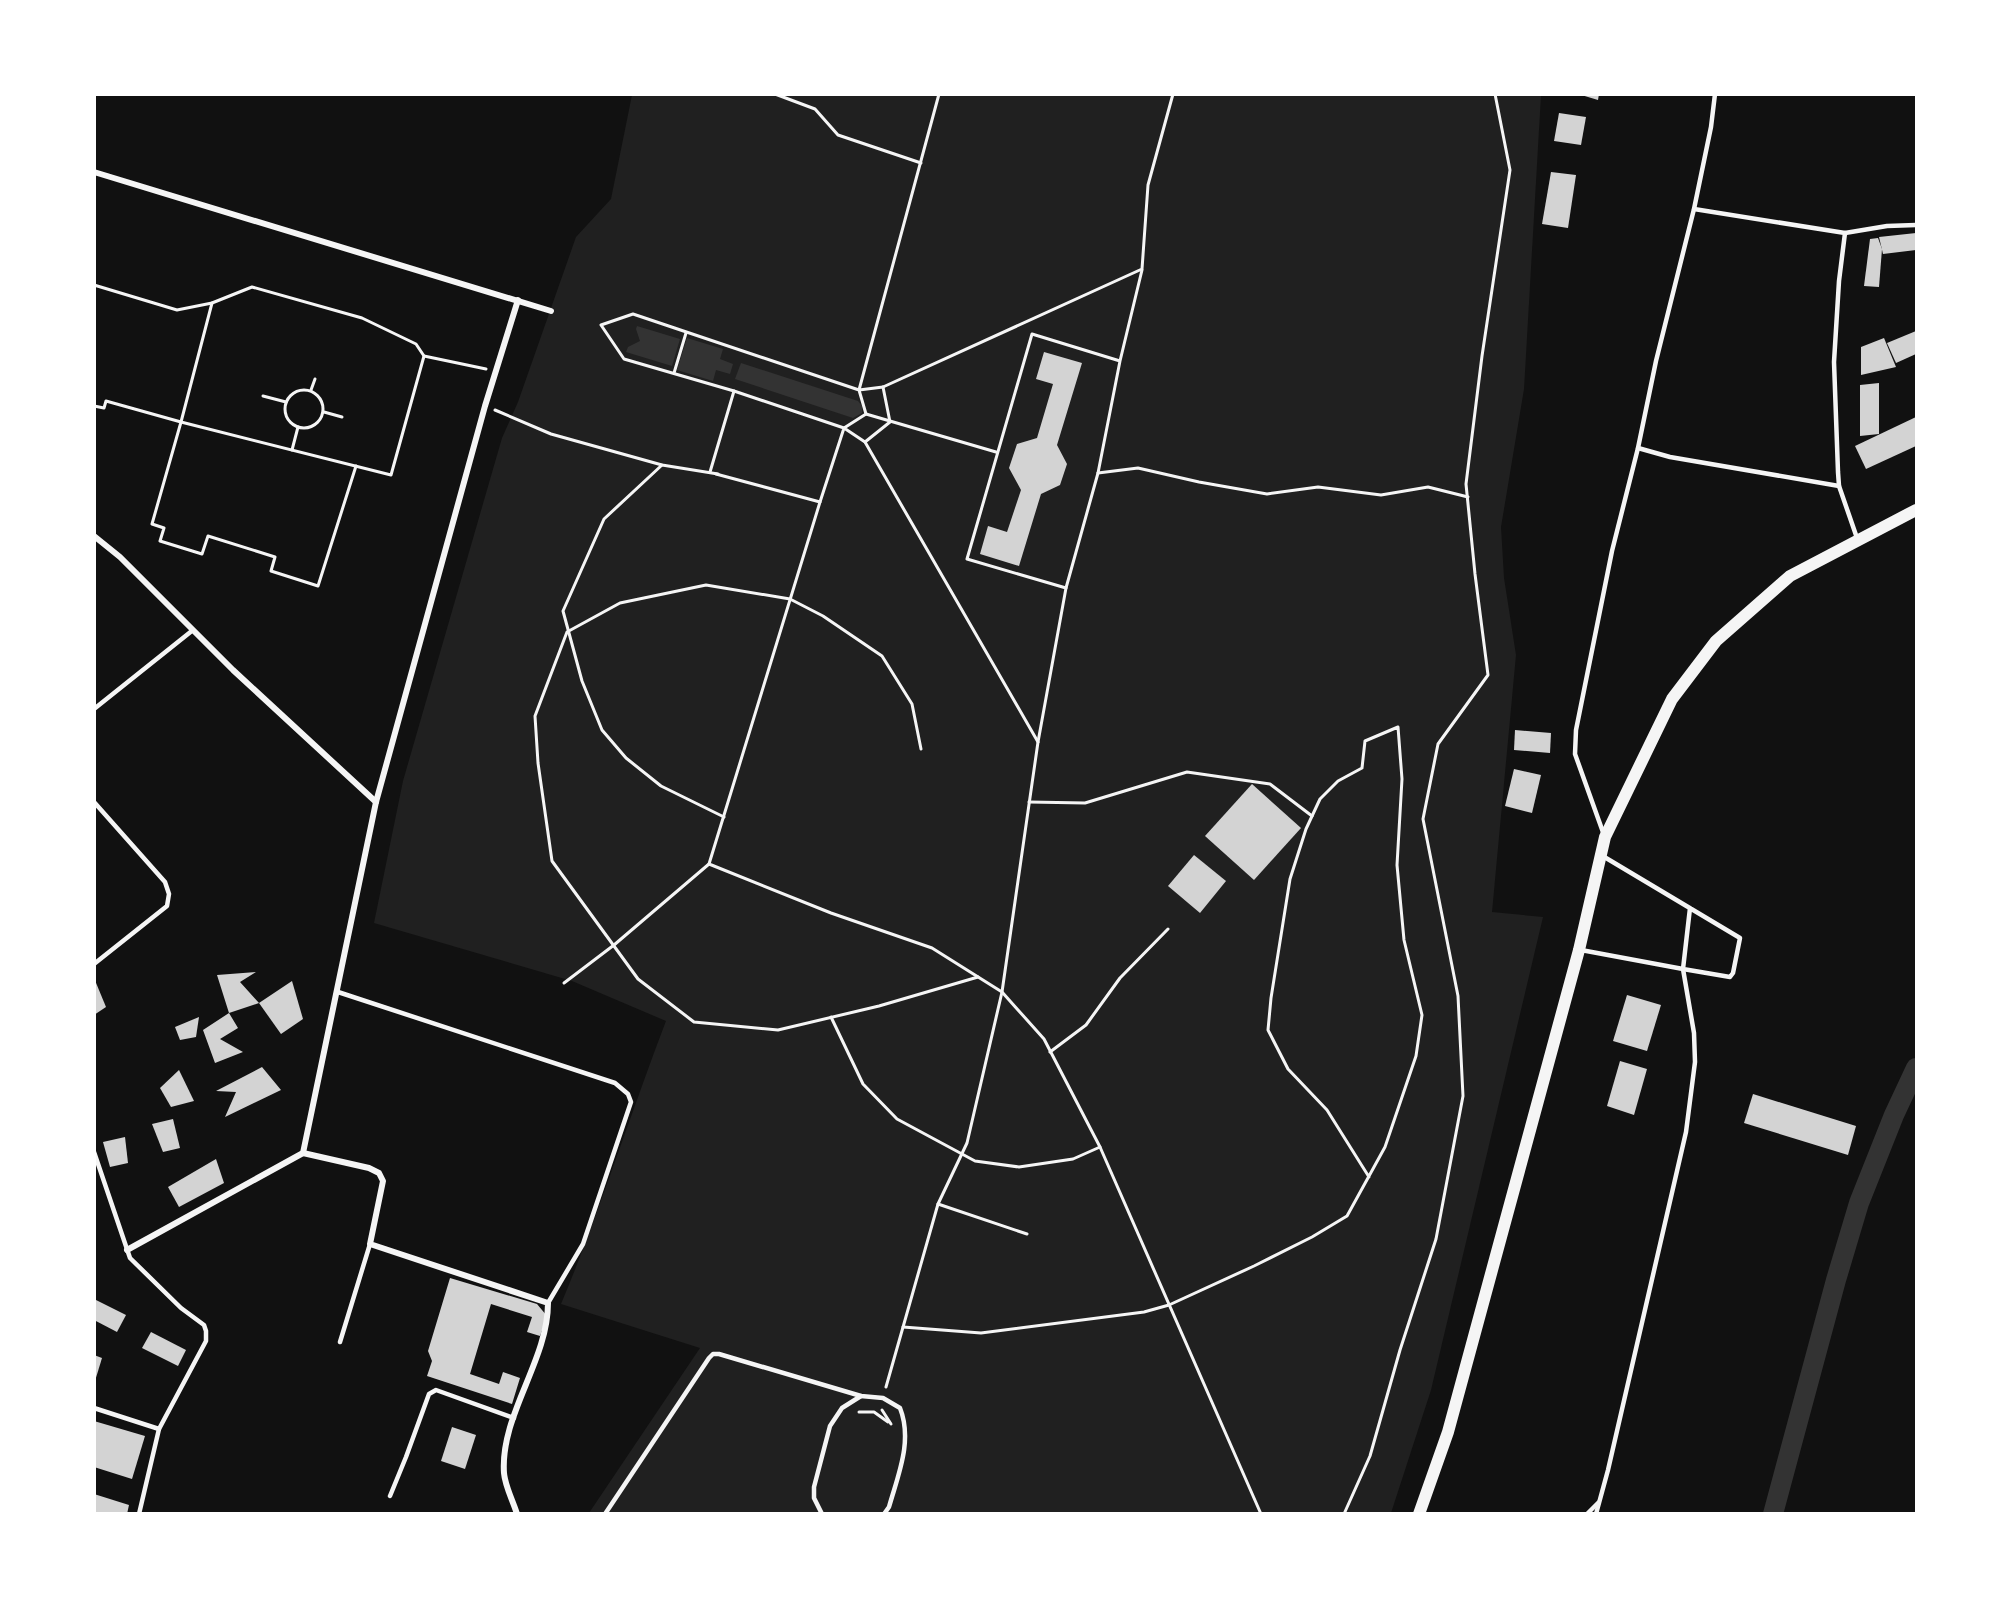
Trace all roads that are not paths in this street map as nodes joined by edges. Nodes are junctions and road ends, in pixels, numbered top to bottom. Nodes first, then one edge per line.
1 (1715, 94) edge
2 (94, 172) edge
3 (1694, 209) junction
4 (1917, 225) edge
5 (1845, 232) junction
6 (518, 300) junction
7 (550, 311) dead end
8 (1638, 448) junction
9 (1839, 486) junction
10 (1917, 510) edge
11 (94, 536) edge
12 (1857, 541) junction
13 (193, 630) junction
14 (94, 709) edge
15 (94, 802) edge
16 (376, 802) junction
17 (1605, 837) junction
18 (1601, 855) junction
19 (1690, 908) junction
20 (1579, 950) junction
21 (94, 964) edge
22 (1683, 969) junction
23 (338, 992) junction
24 (94, 1152) edge
25 (303, 1153) junction
26 (370, 1244) junction
27 (128, 1250) junction
28 (548, 1303) junction
29 (340, 1342) dead end
30 (861, 1396) junction
31 (94, 1408) edge
32 (514, 1418) junction
33 (159, 1429) junction
34 (390, 1496) dead end
35 (1600, 1501) junction
36 (139, 1514) edge
37 (517, 1514) edge
38 (605, 1514) edge
39 (822, 1514) edge
40 (884, 1514) edge
41 (1419, 1514) edge
42 (1587, 1514) edge
43 (1596, 1514) edge

1 - 3 lane
2 - 6 street
3 - 5 lane
3 - 8 lane
4 - 5 lane
5 - 9 lane
6 - 7 street
6 - 16 street
8 - 9 lane
8 - 17 lane
9 - 12 lane
10 - 12 main road
11 - 13 street
12 - 17 main road
13 - 14 lane
13 - 16 street
15 - 21 lane
16 - 23 street
17 - 18 main road
18 - 19 lane
18 - 20 main road
19 - 22 lane
19 - 22 lane
20 - 22 lane
20 - 41 main road
22 - 35 lane
23 - 25 street
23 - 28 lane
24 - 27 lane
25 - 26 street
25 - 27 street
26 - 28 street
26 - 29 lane
27 - 33 lane
28 - 32 street
30 - 38 lane
30 - 39 lane
30 - 40 lane
31 - 33 lane
32 - 34 lane
32 - 37 street
33 - 36 lane
35 - 42 lane
35 - 43 lane

